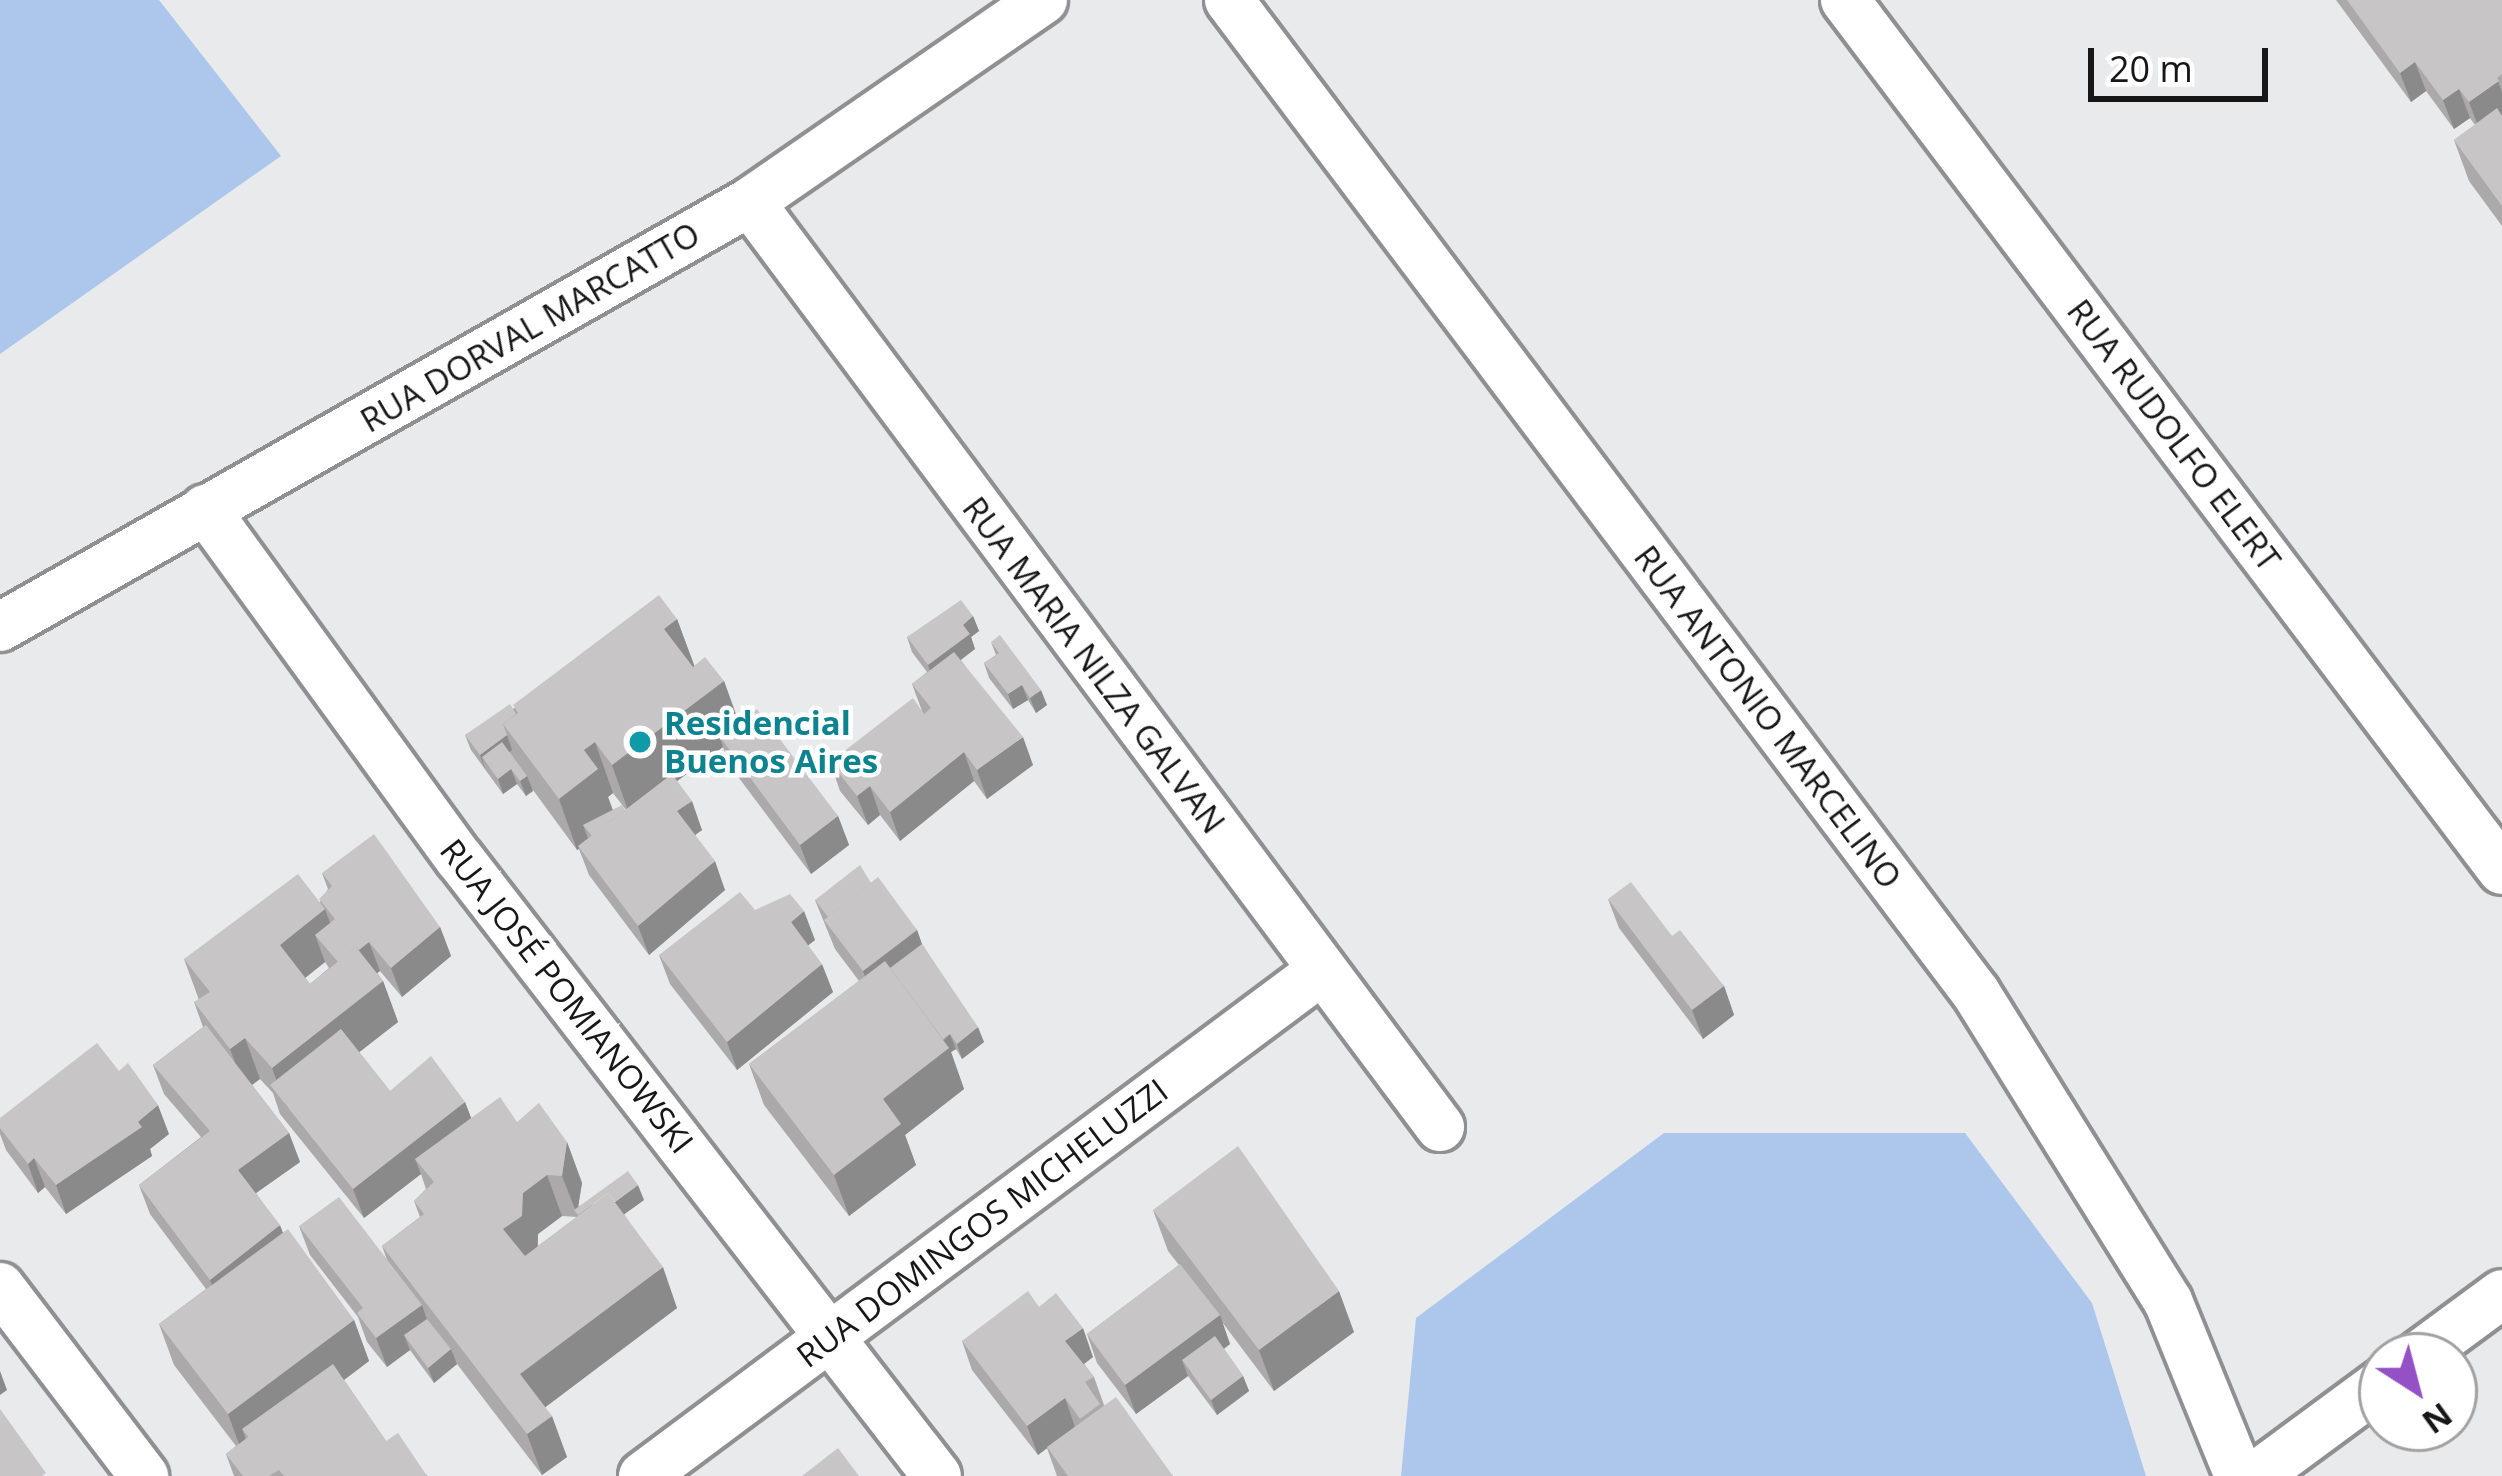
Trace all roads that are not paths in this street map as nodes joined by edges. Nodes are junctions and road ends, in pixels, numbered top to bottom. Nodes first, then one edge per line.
1 (1043, 0) edge
2 (1229, 0) edge
3 (1845, 0) edge
4 (750, 202) junction
5 (205, 509) junction
6 (0, 627) edge
7 (2502, 870) edge
8 (1321, 971) junction
9 (1440, 1127) dead end
10 (0, 1287) edge
11 (2502, 1294) edge
12 (2451, 1332) edge
13 (830, 1336) junction
14 (2358, 1401) edge
15 (144, 1476) edge
16 (643, 1476) edge
17 (937, 1476) edge
18 (2239, 1476) edge
19 (2256, 1476) edge

1 - 4 street, RUA DORVAL MARCATTO
2 - 18 street, RUA ANTONIO MARCELINO
3 - 7 street, RUA RUDOLFO ELERT
4 - 5 street, RUA DORVAL MARCATTO
4 - 8 street, RUA MARIA NILZA GALVAN
5 - 6 street, RUA DORVAL MARCATTO
5 - 13 street, RUA JOSÉ POMIANOWSKI
8 - 9 street, RUA MARIA NILZA GALVAN
8 - 13 street, RUA DOMINGOS MICHELUZZI
10 - 15 street
11 - 12 street
13 - 16 street, RUA DOMINGOS MICHELUZZI
13 - 17 street, RUA JOSÉ POMIANOWSKI
14 - 19 street

